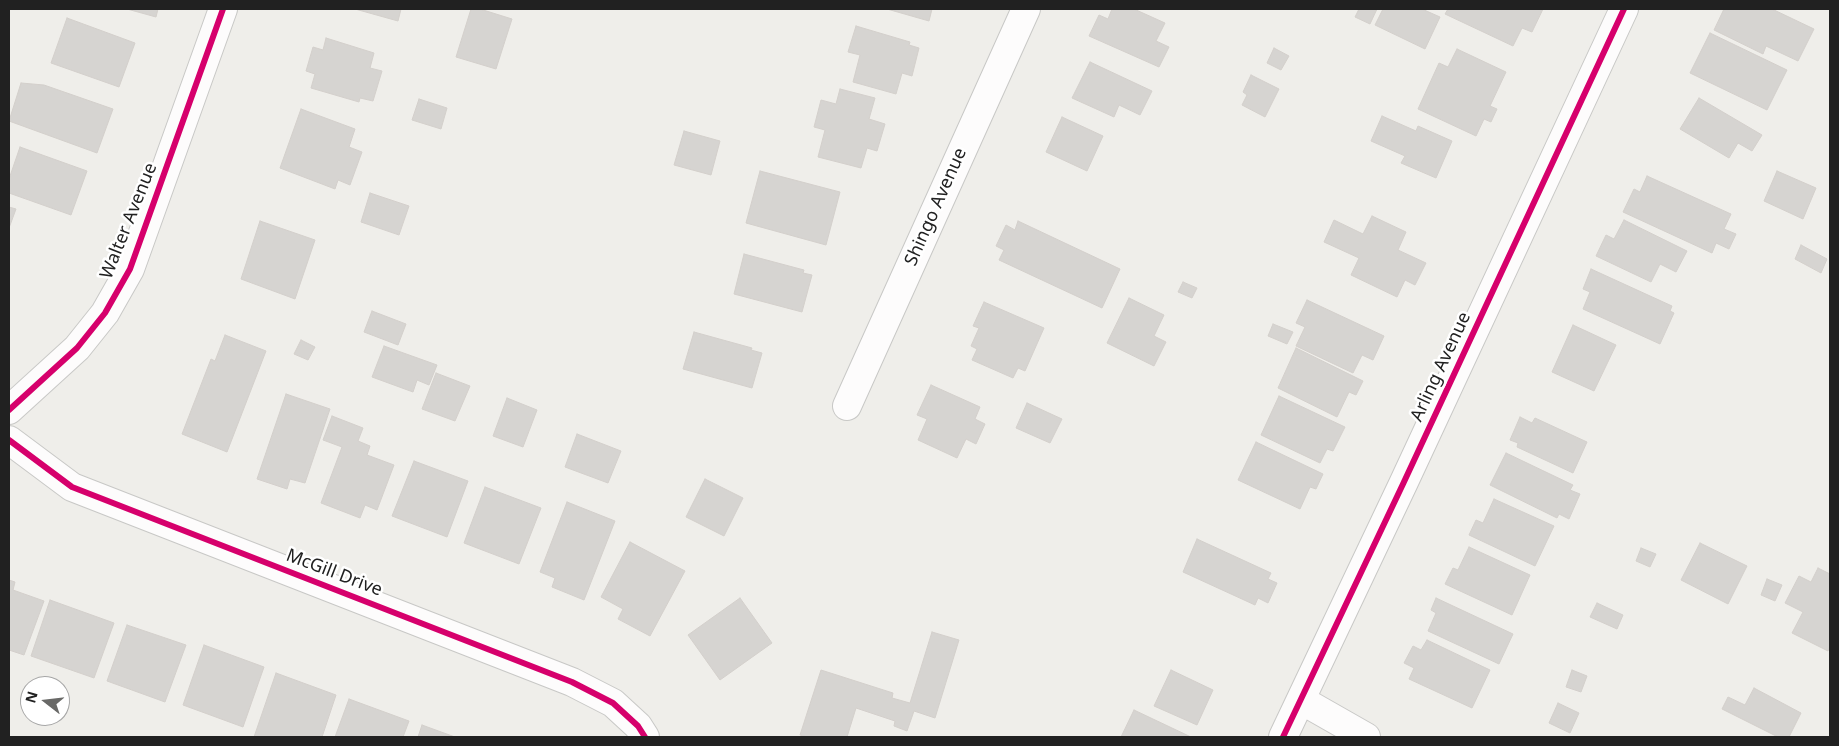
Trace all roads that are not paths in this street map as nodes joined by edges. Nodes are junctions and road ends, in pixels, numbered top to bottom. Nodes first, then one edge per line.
1 (223, 9) edge
2 (1026, 9) edge
3 (1624, 9) edge
4 (847, 406) dead end
5 (9, 410) edge
6 (9, 440) edge
7 (1300, 700) junction
8 (645, 737) edge
9 (1283, 737) edge
10 (1366, 737) edge

1 - 5 street, Walter Avenue
2 - 4 street, Shingo Avenue
3 - 7 street, Arling Avenue
6 - 8 street, McGill Drive
7 - 9 street, Arling Avenue
7 - 10 street

